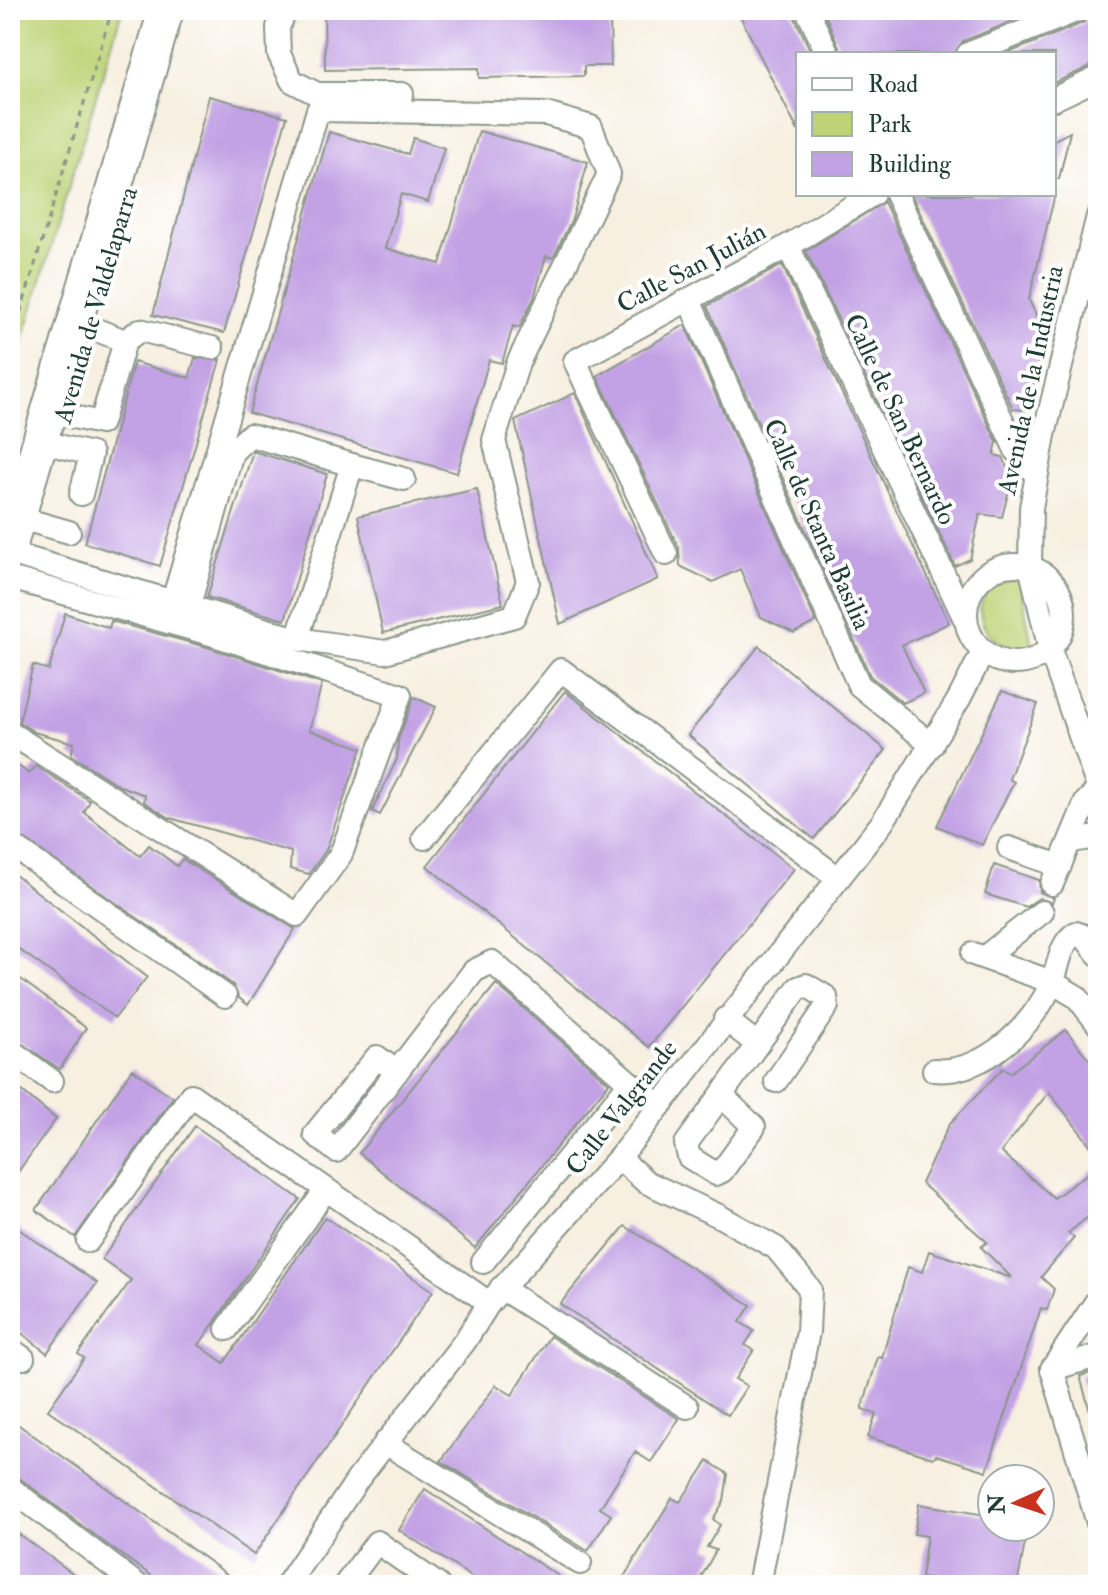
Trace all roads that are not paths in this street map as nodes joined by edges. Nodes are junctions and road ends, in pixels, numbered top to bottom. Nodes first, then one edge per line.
1 (142, 10) edge
2 (166, 10) edge
3 (179, 10) edge
4 (286, 10) edge
5 (807, 10) edge
6 (1078, 10) edge
7 (827, 52) edge
8 (973, 52) edge
9 (1098, 78) edge
10 (402, 94) dead end
11 (1056, 98) edge
12 (870, 196) edge
13 (897, 196) edge
14 (1098, 216) edge
15 (788, 246) junction
16 (689, 300) junction
17 (89, 327) junction
18 (125, 341) junction
19 (212, 348) dead end
20 (64, 415) junction
21 (55, 445) junction
22 (352, 465) junction
23 (10, 469) edge
24 (1036, 475) junction
25 (404, 479) dead end
26 (81, 494) dead end
27 (69, 532) dead end
28 (22, 541) edge
29 (666, 554) dead end
30 (1030, 566) junction
31 (13, 590) edge
32 (180, 606) junction
33 (964, 617) junction
34 (297, 639) junction
35 (1050, 650) junction
36 (983, 652) junction
37 (10, 733) edge
38 (932, 745) junction
39 (1098, 789) edge
40 (1098, 837) edge
41 (424, 838) dead end
42 (1071, 841) junction
43 (10, 844) edge
44 (1009, 848) dead end
45 (838, 878) junction
46 (1042, 912) dead end
47 (1098, 954) edge
48 (1052, 982) junction
49 (225, 996) dead end
50 (725, 1019) junction
51 (1098, 1024) edge
52 (757, 1044) junction
53 (10, 1050) edge
54 (934, 1070) dead end
55 (397, 1072) dead end
56 (52, 1081) dead end
57 (776, 1081) dead end
58 (630, 1083) junction
59 (721, 1095) dead end
60 (659, 1104) junction
61 (619, 1158) junction
62 (325, 1191) junction
63 (88, 1241) dead end
64 (483, 1262) dead end
65 (495, 1295) junction
66 (1098, 1299) edge
67 (227, 1329) dead end
68 (1098, 1356) edge
69 (1052, 1369) junction
70 (687, 1407) dead end
71 (385, 1443) junction
72 (1093, 1486) edge
73 (10, 1488) edge
74 (1098, 1523) edge
75 (580, 1563) dead end
76 (137, 1585) edge
77 (287, 1585) edge
78 (345, 1585) edge
79 (438, 1585) edge
80 (759, 1585) edge

1 - 23 highway, Avenida de Valdelaparra
2 - 28 highway, Avenida de Valdelaparra
3 - 17 street, Avenida de Valdelaparra
4 - 10 street
5 - 7 street
6 - 8 street
9 - 11 street
12 - 15 street, Calle San Julián
13 - 24 street
14 - 24 street, Avenida de la Industria
15 - 16 street, Calle San Julián
15 - 33 street, Calle de San Bernardo
16 - 29 street, Calle San Julián
16 - 38 street, Calle de Stanta Basilia
17 - 18 street
17 - 20 street, Avenida de Valdelaparra
18 - 19 street
18 - 20 street
20 - 21 street, Avenida de Valdelaparra
21 - 26 street
21 - 28 street, Avenida de Valdelaparra
22 - 25 street
22 - 32 street
22 - 34 street
24 - 30 street, Avenida de la Industria
27 - 28 street
28 - 31 street, Avenida de Valdelaparra
28 - 32 street
30 - 33 street
30 - 35 street, Avenida de la Industria
31 - 37 street
32 - 34 street
32 - 34 street
33 - 36 street
35 - 36 street
35 - 39 street, Avenida de la Industria
36 - 38 street, Calle Valgrande
38 - 45 street, Calle Valgrande
39 - 42 street
40 - 42 street
41 - 45 street
42 - 44 street
43 - 49 street
45 - 50 street, Calle Valgrande
46 - 48 street
47 - 48 street
48 - 51 street
48 - 54 street
50 - 52 street
50 - 60 street, Calle Valgrande
52 - 57 street
52 - 59 street
53 - 56 street
55 - 58 street
58 - 60 street
58 - 64 street
60 - 61 street, Calle Valgrande
61 - 65 street, Calle Valgrande
61 - 80 street
62 - 63 street
62 - 65 street
62 - 67 street
65 - 70 street
65 - 71 street, Calle Valgrande
66 - 69 street
68 - 69 street
69 - 72 street
71 - 75 street
71 - 77 street, Calle Valgrande
72 - 74 street
73 - 76 street
78 - 79 street

